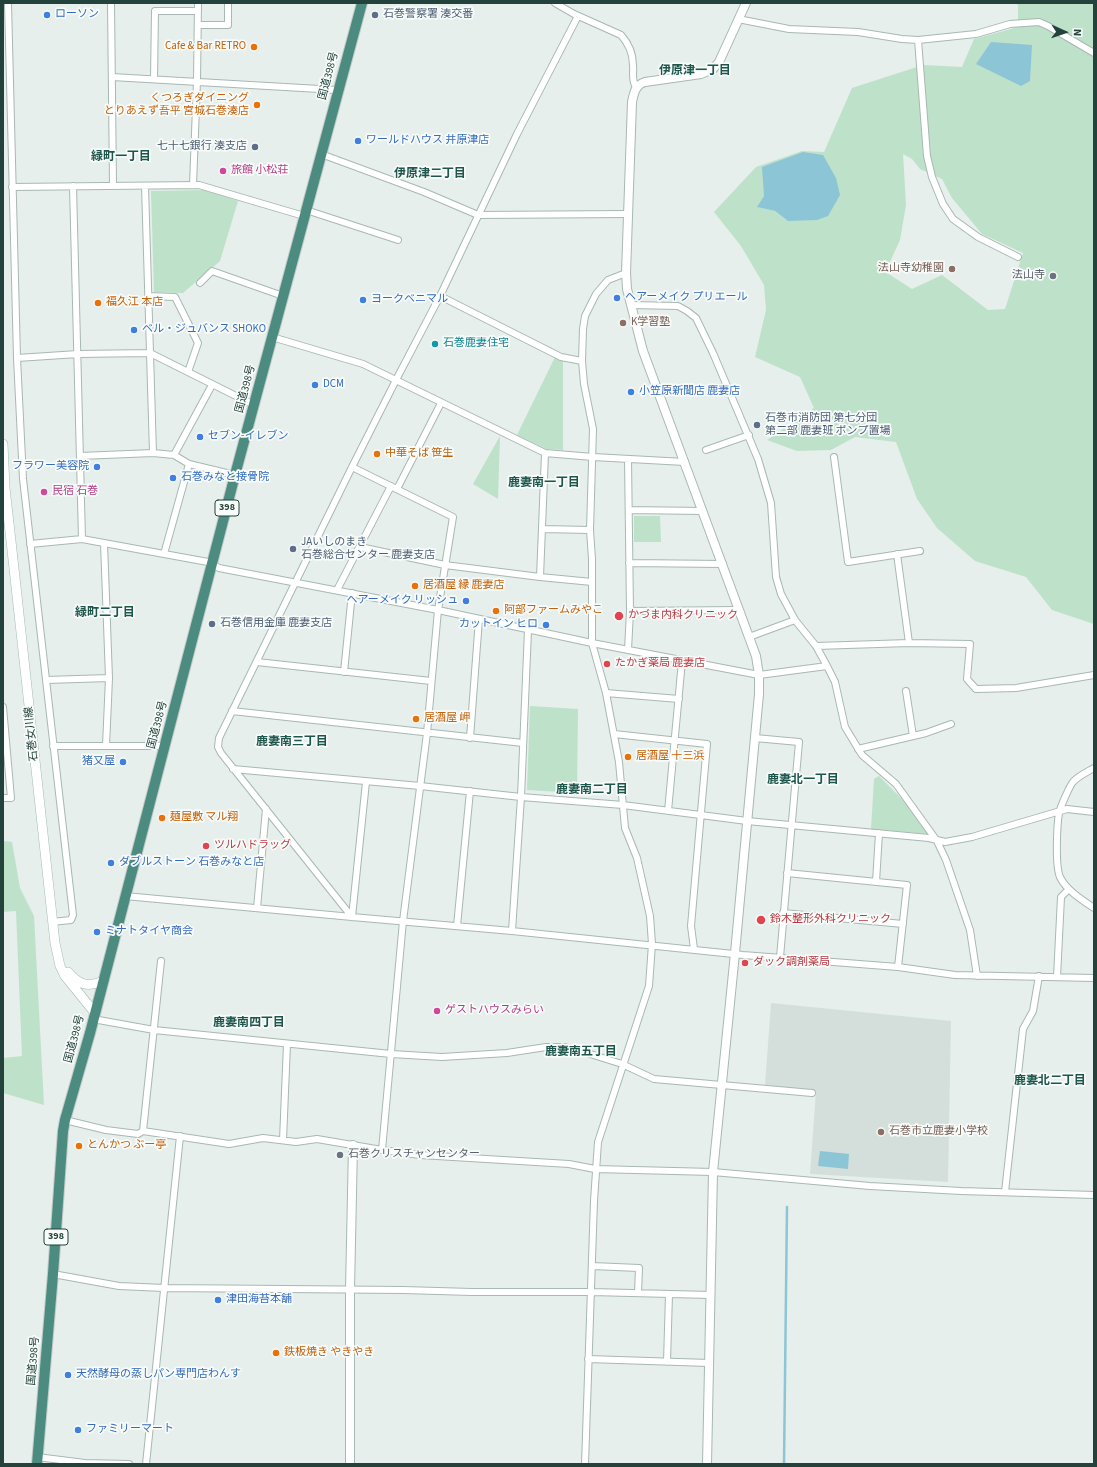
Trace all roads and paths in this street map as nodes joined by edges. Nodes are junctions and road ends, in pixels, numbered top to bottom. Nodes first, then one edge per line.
1 (8, 3) edge
2 (111, 3) edge
3 (198, 3) edge
4 (228, 3) edge
5 (362, 3) edge
6 (555, 3) edge
7 (746, 3) edge
8 (198, 11) junction
9 (578, 16) junction
10 (738, 19) junction
11 (198, 25) junction
12 (918, 40) junction
13 (1094, 53) edge
14 (112, 77) junction
15 (154, 79) junction
16 (197, 81) junction
17 (636, 87) junction
18 (337, 90) junction
19 (321, 154) junction
20 (193, 185) junction
21 (73, 186) junction
22 (113, 186) junction
23 (145, 186) junction
24 (12, 187) junction
25 (305, 213) junction
26 (628, 214) junction
27 (478, 215) junction
28 (398, 240) dead end
29 (1018, 257) dead end
30 (626, 273) junction
31 (200, 283) dead end
32 (148, 296) junction
33 (283, 296) junction
34 (440, 296) junction
35 (631, 305) junction
36 (272, 337) junction
37 (150, 353) junction
38 (78, 354) junction
39 (18, 358) junction
40 (582, 361) junction
41 (188, 372) junction
42 (396, 380) junction
43 (212, 385) junction
44 (441, 403) junction
45 (254, 405) junction
46 (749, 435) junction
47 (3, 444) edge
48 (706, 450) dead end
49 (153, 453) junction
50 (544, 453) junction
51 (174, 455) junction
52 (80, 456) junction
53 (593, 457) junction
54 (834, 457) dead end
55 (628, 459) junction
56 (685, 462) junction
57 (188, 464) junction
58 (352, 467) junction
59 (235, 476) junction
60 (391, 486) junction
61 (397, 489) junction
62 (629, 510) junction
63 (703, 511) junction
64 (542, 529) junction
65 (590, 530) junction
66 (82, 539) junction
67 (104, 543) junction
68 (30, 544) junction
69 (360, 547) junction
70 (920, 551) dead end
71 (164, 554) junction
72 (898, 554) junction
73 (629, 563) junction
74 (212, 564) junction
75 (722, 564) junction
76 (445, 565) junction
77 (540, 577) junction
78 (592, 582) junction
79 (296, 584) junction
80 (337, 590) junction
81 (352, 593) junction
82 (438, 610) junction
83 (739, 610) junction
84 (630, 611) junction
85 (479, 619) junction
86 (795, 620) junction
87 (528, 630) junction
88 (749, 637) junction
89 (592, 643) junction
90 (909, 643) junction
91 (816, 646) junction
92 (628, 650) junction
93 (682, 661) junction
94 (257, 662) junction
95 (827, 666) junction
96 (344, 672) junction
97 (759, 675) junction
98 (1094, 675) edge
99 (109, 678) junction
100 (46, 680) junction
101 (431, 681) junction
102 (906, 692) dead end
103 (606, 693) junction
104 (679, 699) junction
105 (3, 707) edge
106 (232, 712) junction
107 (951, 724) dead end
108 (427, 733) junction
109 (614, 734) junction
110 (913, 736) junction
111 (470, 738) junction
112 (755, 738) junction
113 (675, 740) junction
114 (523, 744) junction
115 (53, 746) junction
116 (106, 746) junction
117 (165, 746) junction
118 (858, 748) junction
119 (1094, 768) edge
120 (233, 769) junction
121 (366, 782) junction
122 (420, 786) junction
123 (470, 791) junction
124 (521, 797) junction
125 (3, 798) edge
126 (623, 805) junction
127 (266, 809) junction
128 (668, 811) junction
129 (1059, 812) junction
130 (1094, 812) edge
131 (700, 815) junction
132 (747, 821) junction
133 (792, 825) junction
134 (879, 833) junction
135 (937, 841) junction
136 (787, 873) junction
137 (876, 882) junction
138 (1069, 889) junction
139 (126, 896) junction
140 (257, 908) junction
141 (1094, 908) edge
142 (784, 913) junction
143 (352, 917) junction
144 (403, 921) junction
145 (52, 922) junction
146 (903, 924) junction
147 (457, 926) junction
148 (512, 931) junction
149 (652, 944) junction
150 (694, 949) junction
151 (735, 953) junction
152 (57, 955) junction
153 (780, 957) junction
154 (161, 961) dead end
155 (898, 967) junction
156 (977, 976) junction
157 (1039, 976) junction
158 (1057, 977) junction
159 (1094, 978) edge
160 (103, 981) junction
161 (94, 1016) junction
162 (154, 1030) junction
163 (287, 1044) junction
164 (391, 1054) junction
165 (622, 1064) junction
166 (722, 1086) junction
167 (812, 1093) dead end
168 (65, 1120) junction
169 (143, 1131) junction
170 (180, 1136) junction
171 (283, 1140) junction
172 (353, 1145) junction
173 (382, 1150) junction
174 (595, 1169) junction
175 (713, 1172) junction
176 (1005, 1192) junction
177 (1094, 1195) edge
178 (592, 1266) junction
179 (53, 1274) junction
180 (164, 1288) junction
181 (350, 1290) junction
182 (591, 1292) junction
183 (638, 1293) junction
184 (668, 1294) junction
185 (711, 1295) junction
186 (588, 1359) junction
187 (667, 1362) junction
188 (709, 1363) junction
189 (37, 1460) edge
190 (129, 1464) edge
191 (146, 1464) edge
192 (350, 1464) edge
193 (585, 1464) edge
194 (707, 1464) edge

1 - 24 street
2 - 14 street
3 - 8 street
4 - 11 street
5 - 18 highway, 国道398号 / 398
6 - 9 street
7 - 10 street
8 - 11 street
8 - 15 street
9 - 17 street
9 - 27 street
10 - 12 street
10 - 17 street
11 - 16 street
12 - 13 street
12 - 29 street
14 - 15 street
14 - 22 street
15 - 16 street
16 - 18 street
16 - 20 street
17 - 26 street
18 - 19 highway, 国道398号 / 398
19 - 25 highway, 国道398号 / 398
19 - 27 street
20 - 23 street
20 - 25 street
21 - 22 street
21 - 24 street
21 - 38 street
22 - 23 street
23 - 32 street
24 - 39 street
25 - 28 street
25 - 33 highway, 国道398号 / 398
26 - 27 street
26 - 30 street
27 - 34 street
30 - 35 street
30 - 40 street
31 - 33 street
32 - 37 street
32 - 41 street
33 - 36 highway, 国道398号 / 398
34 - 40 street
34 - 42 street
35 - 46 street
35 - 56 street
36 - 42 street
36 - 45 highway, 国道398号 / 398
37 - 38 street
37 - 41 street
37 - 49 street
38 - 39 street
38 - 52 street
39 - 68 street
40 - 53 street
41 - 43 street
42 - 44 street
42 - 58 street
43 - 45 street
43 - 51 street
44 - 50 street
44 - 61 street
45 - 59 highway, 国道398号 / 398
46 - 48 street
46 - 86 street
47 - 145 main road, 石巻女川線
49 - 51 street
49 - 52 street
50 - 53 street
50 - 64 street
51 - 57 street
52 - 66 street
53 - 55 street
53 - 65 street
54 - 72 street
55 - 56 street
55 - 62 street
56 - 63 street
57 - 59 street
57 - 71 street
58 - 60 street
58 - 79 street
59 - 74 highway, 国道398号 / 398
60 - 61 street
60 - 69 street
61 - 76 street
62 - 63 street
62 - 73 street
63 - 75 street
64 - 65 street
64 - 77 street
65 - 78 street
66 - 67 street
66 - 68 street
67 - 71 street
67 - 99 street
68 - 100 street
69 - 76 street
69 - 80 street
70 - 72 street
71 - 74 street
72 - 90 street
73 - 75 street
73 - 84 street
74 - 79 street
74 - 117 highway, 国道398号 / 398
75 - 83 street
76 - 77 street
76 - 82 street
77 - 78 street
78 - 89 street
79 - 80 street
79 - 94 street
80 - 81 street
81 - 82 street
81 - 96 street
82 - 85 street
82 - 101 street
83 - 84 street
83 - 88 street
84 - 92 street
85 - 87 street
85 - 111 street
86 - 88 street
86 - 91 street
87 - 89 street
87 - 114 street
88 - 97 street
89 - 92 street
89 - 103 street
90 - 91 street
90 - 98 street
91 - 95 street
92 - 93 street
93 - 97 street
93 - 104 street
94 - 96 street
94 - 106 street
95 - 97 street
95 - 118 street
96 - 101 street
97 - 112 street
99 - 100 street
99 - 116 street
100 - 115 street
101 - 108 street
102 - 110 street
103 - 104 street
103 - 109 street
104 - 113 street
105 - 125 street
106 - 108 street
106 - 120 street
107 - 110 street
108 - 111 street
108 - 122 street
109 - 113 street
109 - 126 street
110 - 118 street
111 - 114 street
112 - 132 street
112 - 133 street
113 - 128 street
113 - 131 street
114 - 124 street
115 - 116 street
115 - 145 street
116 - 117 street
117 - 139 highway, 国道398号 / 398
118 - 135 street
119 - 129 street
120 - 121 street
120 - 127 street
121 - 122 street
121 - 143 street
122 - 123 street
122 - 144 street
123 - 124 street
123 - 147 street
124 - 126 street
124 - 148 street
126 - 128 street
126 - 149 street
127 - 140 street
127 - 143 street
128 - 131 street
129 - 130 street
129 - 135 street
129 - 138 street
131 - 132 street
131 - 150 street
132 - 133 street
132 - 151 street
133 - 134 street
133 - 136 street
134 - 135 street
134 - 137 street
135 - 156 street
136 - 137 street
136 - 142 street
137 - 146 street
138 - 141 street
138 - 158 street
139 - 140 street
139 - 160 highway, 国道398号 / 398
140 - 143 street
142 - 146 street
142 - 153 street
143 - 144 street
144 - 147 street
144 - 164 street
145 - 152 main road, 石巻女川線
146 - 155 street
147 - 148 street
148 - 149 street
149 - 150 street
149 - 165 street
150 - 151 street
151 - 153 street
151 - 166 street
152 - 160 main road
152 - 161 main road, 石巻女川線
153 - 155 street
154 - 162 street
155 - 156 street
156 - 157 street
157 - 158 street
157 - 176 street
158 - 159 street
160 - 161 highway, 国道398号 / 398
161 - 162 street
161 - 168 highway, 国道398号 / 398
162 - 163 street
162 - 169 street
163 - 164 street
163 - 171 street
164 - 165 street
164 - 173 street
165 - 166 street
165 - 174 street
166 - 167 street
166 - 175 street
168 - 169 street
168 - 179 highway, 国道398号 / 398
169 - 170 street
170 - 171 street
170 - 180 street
171 - 172 street
172 - 173 street
172 - 181 street
173 - 174 street
174 - 175 street
174 - 178 street
175 - 176 street
175 - 185 street
176 - 177 street
178 - 182 street
178 - 183 street
179 - 180 street
179 - 189 highway, 国道398号 / 398
180 - 181 street
180 - 191 street
181 - 182 street
181 - 192 street
182 - 183 street
182 - 186 street
183 - 184 street
184 - 185 street
184 - 187 street
185 - 188 street
186 - 187 street
186 - 193 street
187 - 188 street
188 - 194 street
189 - 190 street

